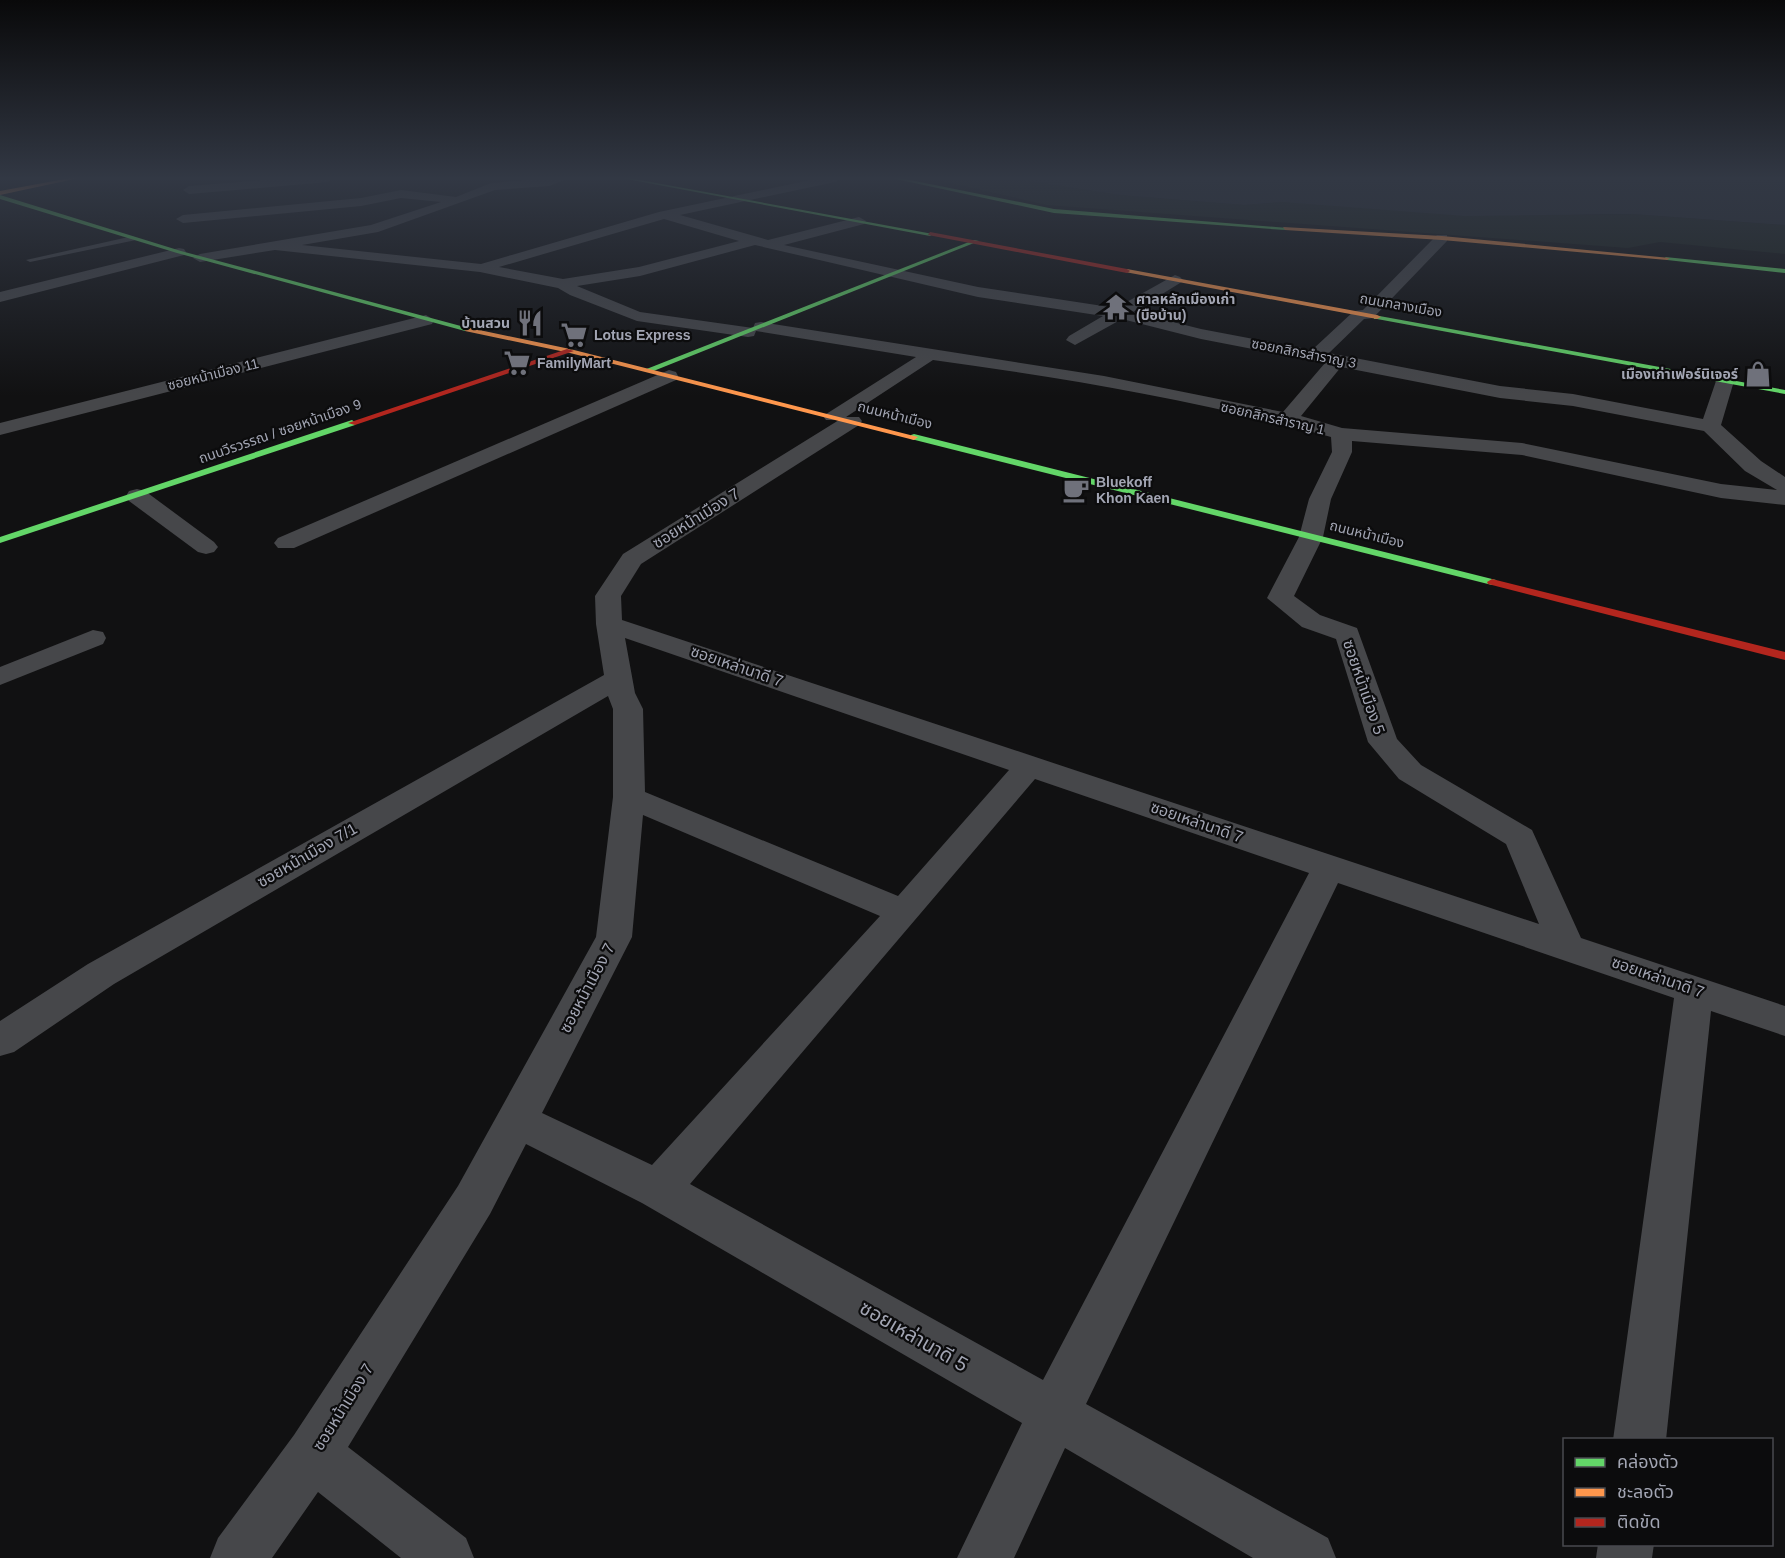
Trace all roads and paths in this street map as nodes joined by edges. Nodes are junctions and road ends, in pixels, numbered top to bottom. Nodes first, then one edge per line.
1 (77, 251) edge
2 (174, 251) edge
3 (253, 251) edge
4 (317, 251) edge
5 (538, 251) edge
6 (727, 251) edge
7 (794, 251) edge
8 (953, 251) edge
9 (1020, 251) edge
10 (1429, 251) edge
11 (1591, 251) edge
12 (178, 252) junction
13 (200, 258) junction
14 (30, 260) dead end
15 (480, 267) junction
16 (1785, 271) edge
17 (896, 274) junction
18 (1175, 280) junction
19 (563, 284) junction
20 (0, 297) edge
21 (1121, 314) junction
22 (1364, 314) junction
23 (426, 320) junction
24 (754, 330) junction
25 (1075, 340) dead end
26 (570, 351) junction
27 (1317, 355) junction
28 (1338, 359) junction
29 (924, 360) dead end
30 (648, 370) junction
31 (669, 376) junction
32 (1725, 381) junction
33 (1785, 392) edge
34 (843, 419) junction
35 (1288, 419) junction
36 (1711, 426) junction
37 (0, 429) edge
38 (1341, 434) junction
39 (1785, 486) edge
40 (137, 496) junction
41 (1785, 498) edge
42 (1311, 537) junction
43 (0, 540) edge
44 (286, 543) dead end
45 (206, 547) dead end
46 (609, 624) junction
47 (93, 638) dead end
48 (1785, 656) edge
49 (0, 677) edge
50 (619, 678) junction
51 (1030, 765) junction
52 (629, 797) junction
53 (1329, 867) junction
54 (904, 912) junction
55 (1566, 946) junction
56 (1694, 989) junction
57 (1785, 1021) edge
58 (0, 1041) edge
59 (518, 1120) junction
60 (658, 1189) junction
61 (1053, 1415) junction
62 (1639, 1438) edge
63 (313, 1454) junction
64 (238, 1558) edge
65 (446, 1558) edge
66 (985, 1558) edge
67 (1308, 1558) edge

1 - 14 lane
2 - 12 street, ถนนหน้าเมือง
3 - 13 street
4 - 15 street
5 - 15 street
6 - 19 street
7 - 17 street, ซอยกสิกรสำราญ 3
8 - 17 street
9 - 18 street, ถนนกลางเมือง
10 - 22 street
11 - 16 street
12 - 13 street, ถนนหน้าเมือง
12 - 20 street
13 - 23 street, ถนนหน้าเมือง
15 - 19 street
17 - 21 street, ซอยกสิกรสำราญ 3
17 - 24 street
18 - 21 street
18 - 22 street, ถนนกลางเมือง
19 - 24 street, ซอยกสิกรสำราญ 1
21 - 25 street
21 - 27 street, ซอยกสิกรสำราญ 3
22 - 27 street
22 - 32 street, ถนนกลางเมือง
23 - 26 street, ถนนหน้าเมือง
23 - 37 street, ซอยหน้าเมือง 11
24 - 30 street
24 - 35 street, ซอยกสิกรสำราญ 1
26 - 30 street, ถนนหน้าเมือง
26 - 40 street, ถนนวีรวรรณ / ซอยหน้าเมือง 9
27 - 28 street, ซอยกสิกรสำราญ 3
28 - 35 street
28 - 36 street, ซอยกสิกรสำราญ 3
29 - 34 street, ซอยหน้าเมือง 7
30 - 31 street, ถนนหน้าเมือง
31 - 34 street, ถนนหน้าเมือง
31 - 44 street
32 - 33 street, ถนนกลางเมือง
32 - 36 street
34 - 42 street, ถนนหน้าเมือง
34 - 46 street, ซอยหน้าเมือง 7
35 - 38 street, ซอยกสิกรสำราญ 1
36 - 39 street
38 - 41 street, ซอยกสิกรสำราญ 1
38 - 42 street
40 - 43 street, ถนนวีรวรรณ / ซอยหน้าเมือง 9
40 - 45 street
42 - 48 street, ถนนหน้าเมือง
42 - 55 street, ซอยหน้าเมือง 5
46 - 50 street, ซอยหน้าเมือง 7
46 - 51 street, ซอยเหล่านาดี 7
47 - 49 street
50 - 52 street, ซอยหน้าเมือง 7
50 - 58 street, ซอยหน้าเมือง 7/1
51 - 53 street, ซอยเหล่านาดี 7
51 - 54 street
52 - 54 street
52 - 59 street, ซอยหน้าเมือง 7
53 - 55 street, ซอยเหล่านาดี 7
53 - 61 street
54 - 60 street
55 - 56 street, ซอยเหล่านาดี 7
56 - 57 street, ซอยเหล่านาดี 7
56 - 62 street
59 - 60 street, ซอยเหล่านาดี 5
59 - 63 street, ซอยหน้าเมือง 7
60 - 61 street, ซอยเหล่านาดี 5
61 - 66 street
61 - 67 street, ซอยเหล่านาดี 5
63 - 64 street, ซอยหน้าเมือง 7
63 - 65 street

